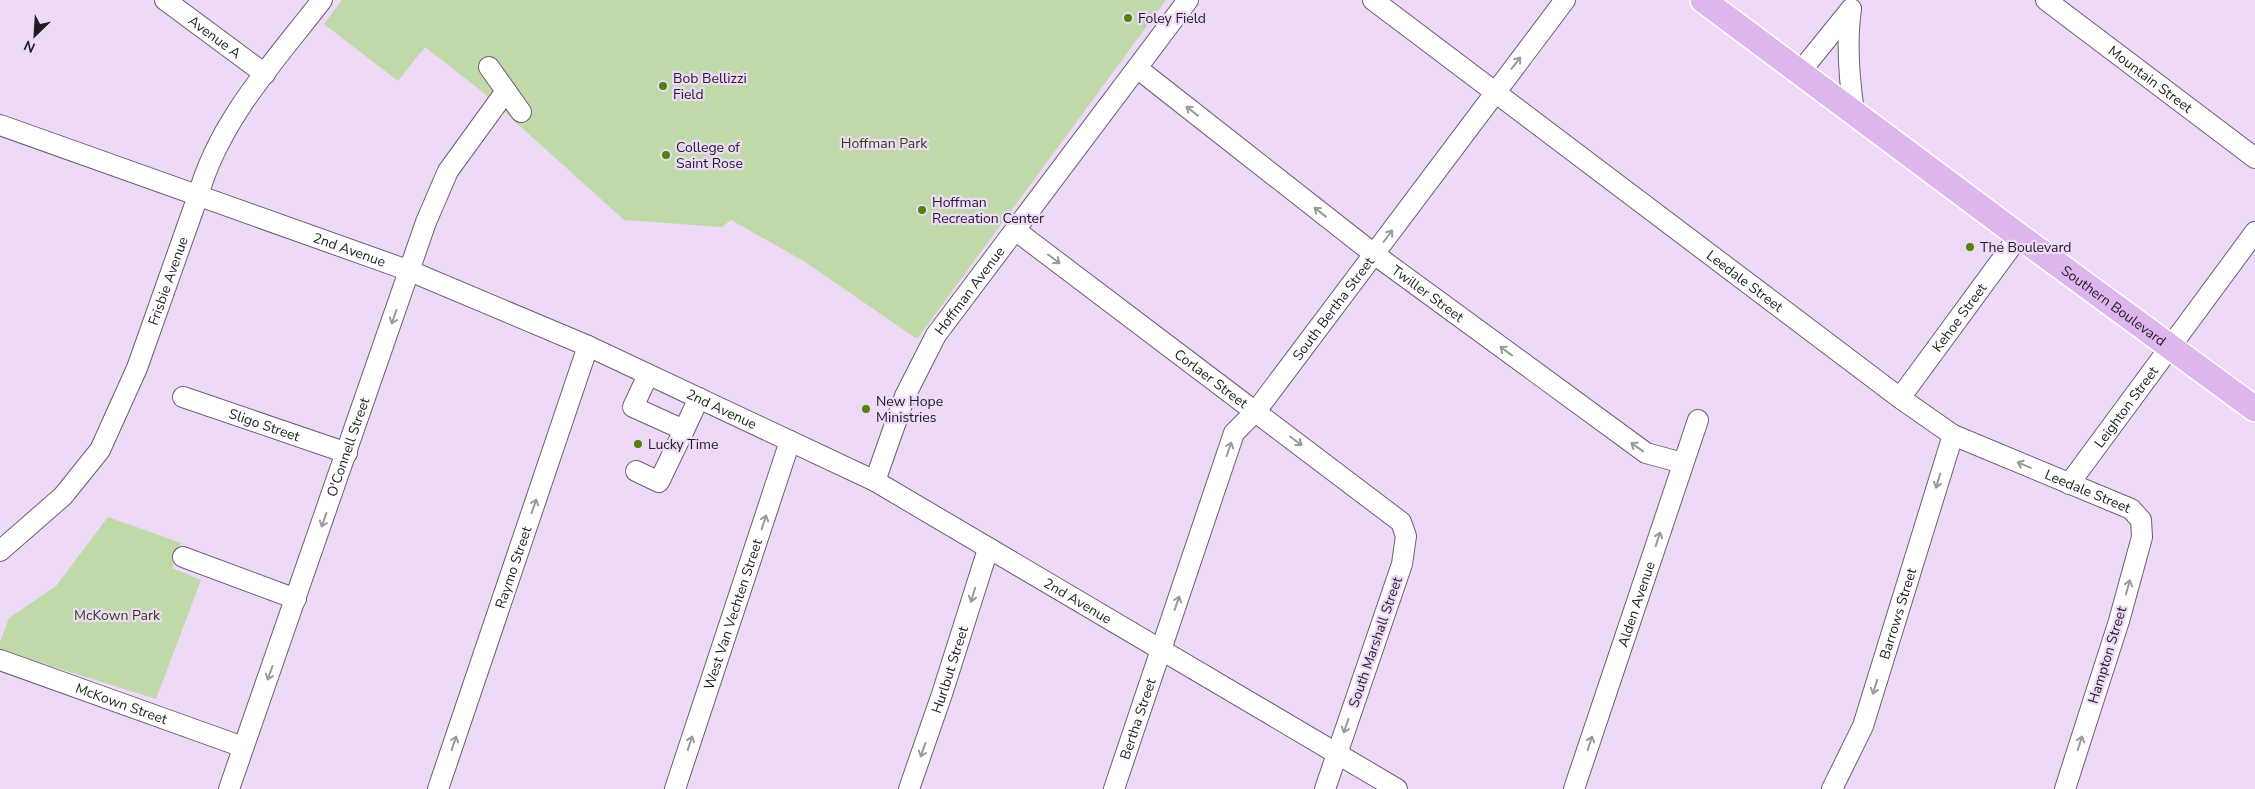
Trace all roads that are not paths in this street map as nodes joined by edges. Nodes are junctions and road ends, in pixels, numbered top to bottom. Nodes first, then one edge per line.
1 (165, 0) edge
2 (322, 0) edge
3 (1188, 0) edge
4 (1373, 0) edge
5 (1565, 0) edge
6 (1703, 0) edge
7 (2046, 0) edge
8 (1854, 5) edge
9 (489, 67) dead end
10 (1137, 68) junction
11 (1800, 72) junction
12 (265, 74) junction
13 (506, 91) junction
14 (1494, 92) junction
15 (521, 112) dead end
16 (1854, 112) junction
17 (0, 126) edge
18 (2255, 158) edge
19 (198, 196) junction
20 (1015, 230) junction
21 (2255, 232) edge
22 (2019, 236) junction
23 (1374, 254) junction
24 (410, 271) junction
25 (588, 346) junction
26 (2170, 346) junction
27 (648, 375) junction
28 (183, 397) dead end
29 (699, 398) junction
30 (1900, 398) junction
31 (2255, 409) edge
32 (1256, 411) junction
33 (1698, 420) dead end
34 (684, 430) junction
35 (1953, 435) junction
36 (790, 441) junction
37 (347, 453) junction
38 (1683, 463) junction
39 (636, 472) dead end
40 (875, 481) junction
41 (2069, 484) junction
42 (2141, 520) joint
43 (1403, 530) joint
44 (988, 549) junction
45 (0, 551) edge
46 (183, 557) dead end
47 (296, 599) junction
48 (1161, 649) junction
49 (0, 660) edge
50 (243, 747) junction
51 (1337, 752) junction
52 (229, 789) edge
53 (438, 789) edge
54 (675, 789) edge
55 (909, 789) edge
56 (1114, 789) edge
57 (1325, 789) edge
58 (1397, 789) edge
59 (1574, 789) edge
60 (1832, 789) edge
61 (2065, 789) edge

1 - 12 street, Avenue A
2 - 12 street, Frisbie Avenue
3 - 10 street, Hoffman Avenue
4 - 14 street, Leedale Street
14 -> 5 street, South Bertha Street
6 - 11 main road, Southern Boulevard
7 - 18 street, Mountain Street
8 - 11 street
8 - 16 street
9 - 13 street
10 - 20 street, Hoffman Avenue
23 -> 10 street, Twiller Street
11 - 16 main road, Southern Boulevard
12 - 19 street, Frisbie Avenue
13 - 15 street
13 - 24 street, O'Connell Street
23 -> 14 street, South Bertha Street
14 - 30 street, Leedale Street
16 - 22 main road, Southern Boulevard
17 - 19 street, 2nd Avenue
19 - 24 street, 2nd Avenue
19 - 45 street, Frisbie Avenue
20 -> 32 street, Corlaer Street
20 - 40 street, Hoffman Avenue
21 - 26 street, Leighton Street
22 - 26 main road, Southern Boulevard
22 - 30 street, Kehoe Street
23 - 32 street, South Bertha Street
38 -> 23 street, Twiller Street
24 - 25 street, 2nd Avenue
24 -> 37 street, O'Connell Street
25 - 27 street, 2nd Avenue
53 -> 25 street, Raymo Street
26 - 31 main road, Southern Boulevard
26 - 41 street, Leighton Street
27 - 29 street, 2nd Avenue
27 - 34 street
28 - 37 street, Sligo Street
29 - 34 street
29 - 36 street, 2nd Avenue
30 - 35 street, Leedale Street
32 -> 43 street, Corlaer Street
48 -> 32 street, South Bertha Street
33 - 38 street, Alden Avenue
34 - 39 street
41 -> 35 street, Leedale Street
35 -> 60 street, Barrows Street
36 - 40 street, 2nd Avenue
54 -> 36 street, West Van Vechten Street
37 -> 47 street, O'Connell Street
59 -> 38 street, Alden Avenue
40 - 44 street, 2nd Avenue
41 - 42 street, Leedale Street
61 -> 42 street, Hampton Street
43 -> 51 street, South Marshall Street
44 - 48 street, 2nd Avenue
44 -> 55 street, Hurlbut Street
46 - 47 street
47 -> 50 street, O'Connell Street
48 - 51 street, 2nd Avenue
48 - 56 street, Bertha Street
49 - 50 street, McKown Street
50 - 52 street, O'Connell Street
51 - 57 street, South Marshall Street
51 - 58 street, 2nd Avenue

